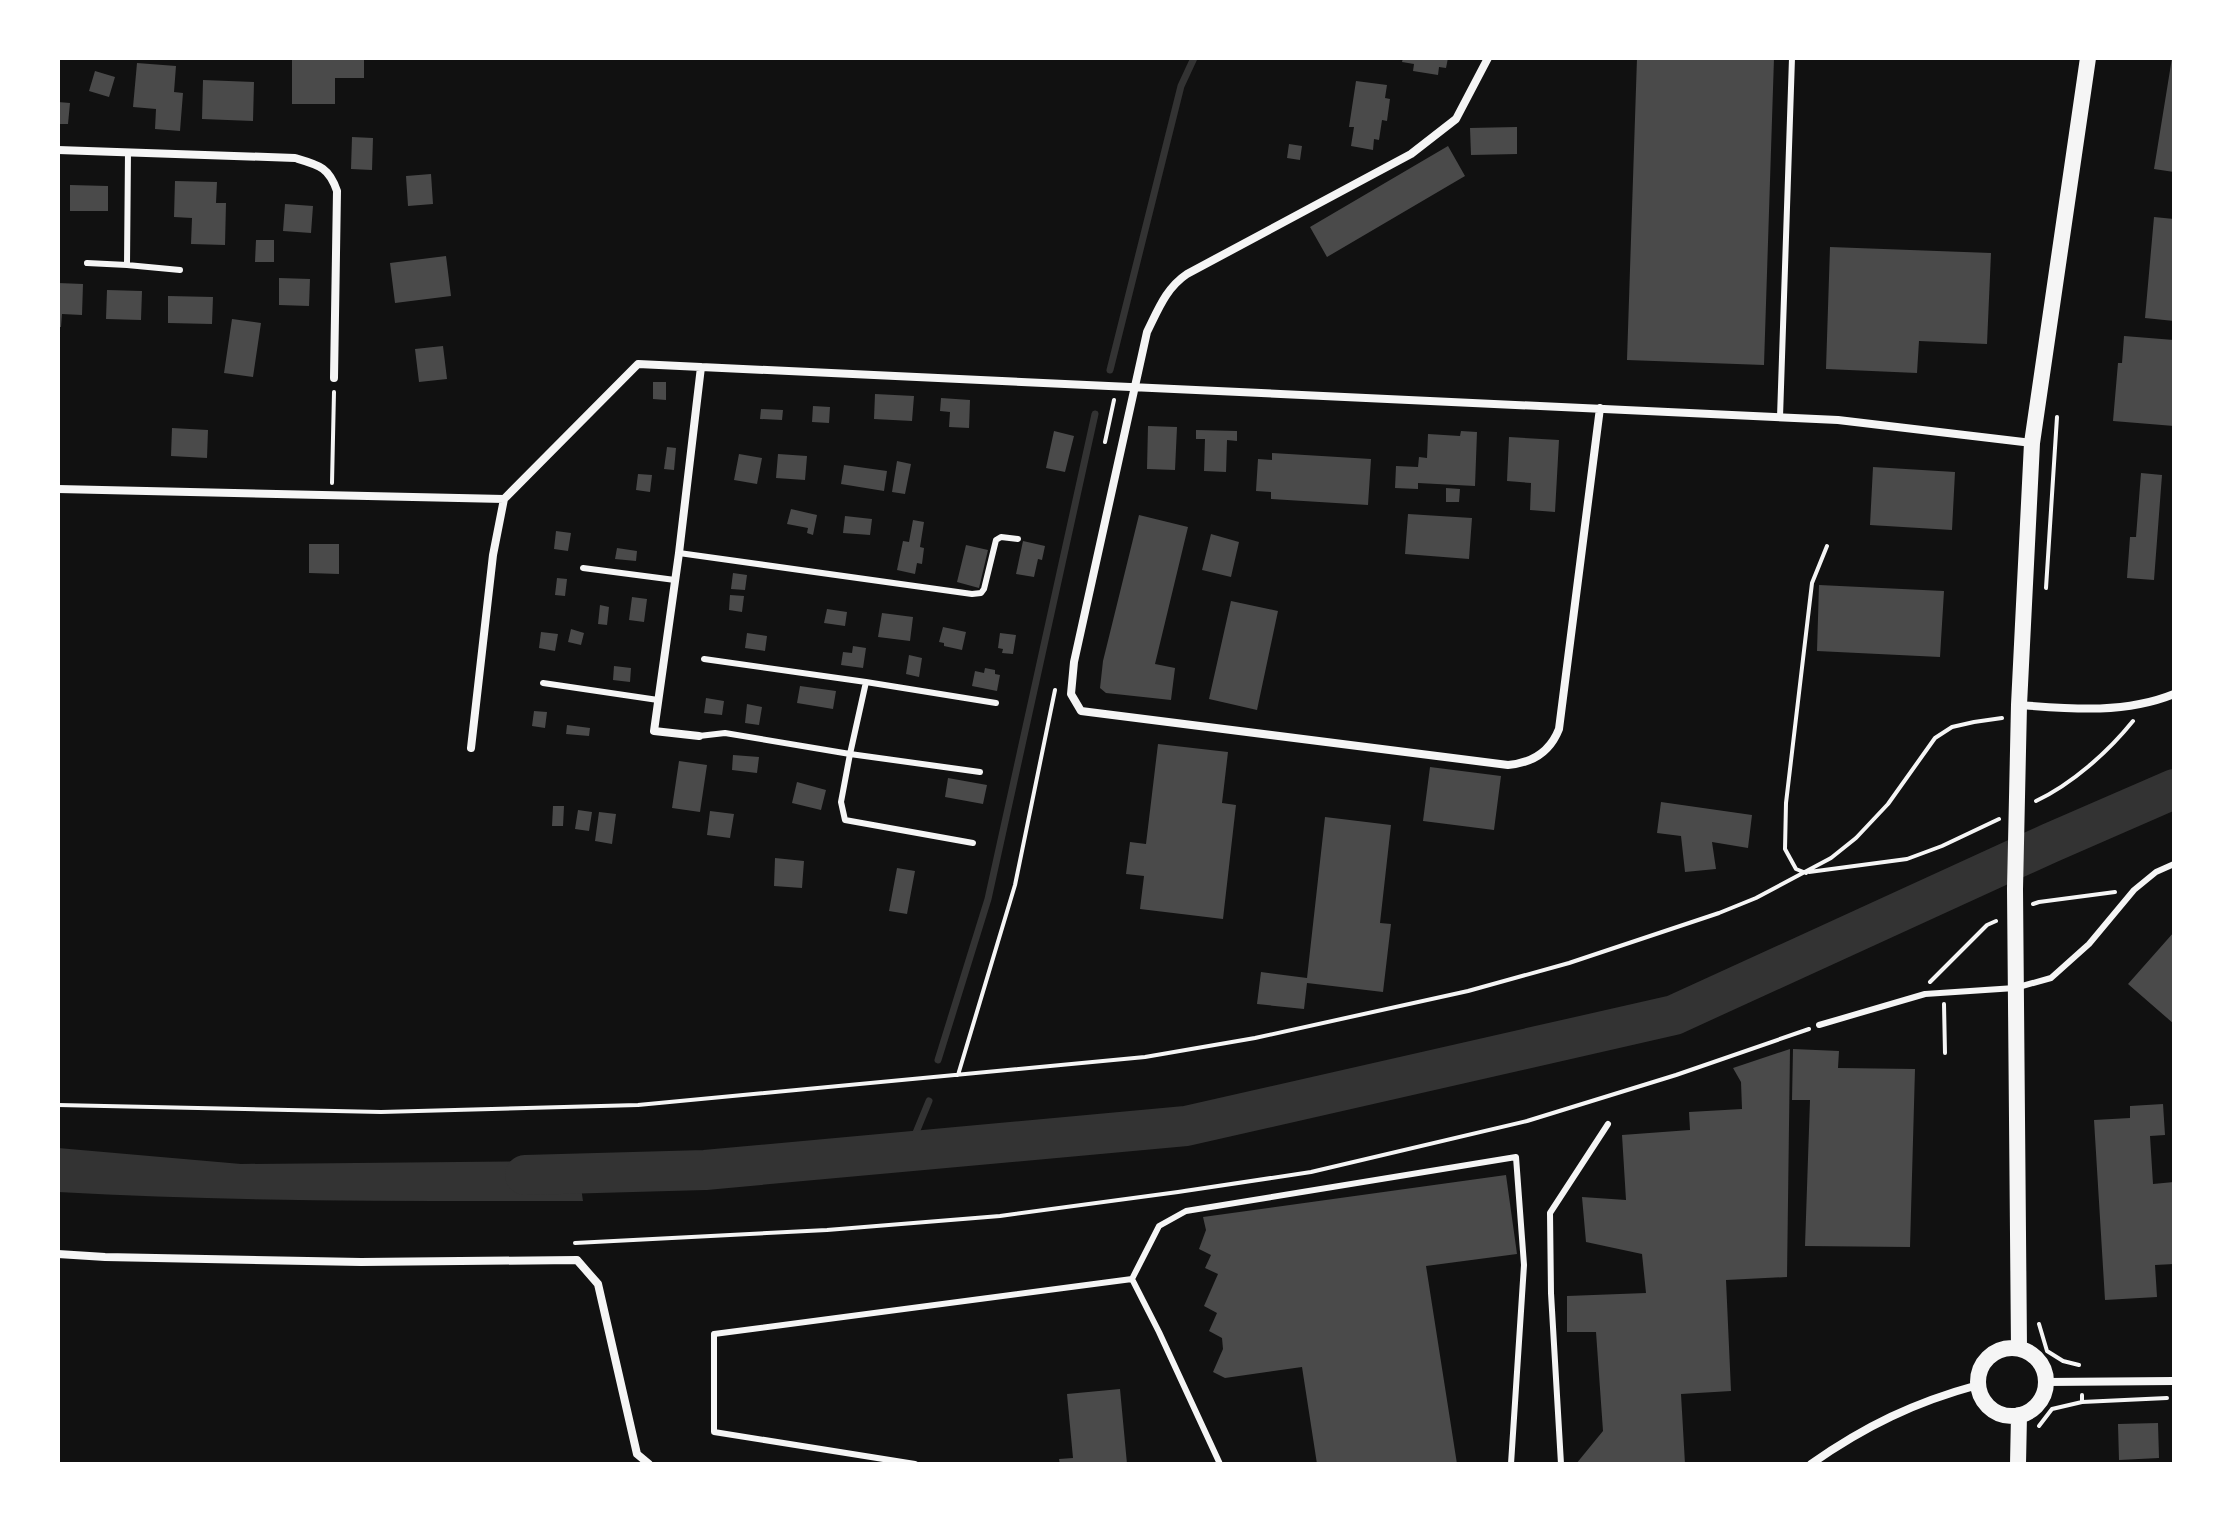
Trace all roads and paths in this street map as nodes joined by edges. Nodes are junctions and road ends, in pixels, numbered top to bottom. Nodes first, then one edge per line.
1 (1488, 58) edge
2 (1792, 58) edge
3 (2088, 58) edge
4 (58, 150) edge
5 (128, 152) junction
6 (87, 263) dead end
7 (127, 265) junction
8 (180, 270) dead end
9 (701, 367) junction
10 (334, 378) joint
11 (1117, 386) junction
12 (1135, 386) junction
13 (2059, 403) dead end
14 (1600, 408) junction
15 (1780, 417) junction
16 (2032, 443) junction
17 (1104, 448) dead end
18 (58, 489) edge
19 (332, 495) junction
20 (504, 499) junction
21 (1018, 539) dead end
22 (1827, 546) dead end
23 (679, 553) junction
24 (583, 568) dead end
25 (675, 580) junction
26 (2046, 588) dead end
27 (704, 659) dead end
28 (866, 682) junction
29 (1056, 682) dead end
30 (543, 683) dead end
31 (2174, 694) edge
32 (658, 700) junction
33 (996, 703) dead end
34 (2019, 712) junction
35 (2120, 719) dead end
36 (699, 736) joint
37 (471, 748) dead end
38 (850, 754) junction
39 (980, 772) dead end
40 (2024, 807) dead end
41 (2010, 814) dead end
42 (973, 843) dead end
43 (2174, 864) edge
44 (1806, 873) junction
45 (2015, 988) junction
46 (1944, 992) junction
47 (1819, 1025) joint
48 (1945, 1053) dead end
49 (958, 1075) junction
50 (58, 1105) edge
51 (1608, 1124) dead end
52 (571, 1243) dead end
53 (58, 1254) edge
54 (1132, 1279) junction
55 (2019, 1348) junction
56 (2174, 1381) edge
57 (2046, 1382) junction
58 (1978, 1385) junction
59 (2174, 1398) edge
60 (2082, 1402) dead end
61 (2019, 1415) junction
62 (649, 1464) edge
63 (915, 1464) edge
64 (1220, 1464) edge
65 (1511, 1464) edge
66 (1561, 1464) edge
67 (1811, 1464) edge
68 (2018, 1464) edge

1 - 12 street
2 - 15 lane
3 - 16 main road
4 - 5 street
5 - 7 lane
5 - 10 street
6 - 7 lane
7 - 8 lane
9 - 11 street
9 - 20 street
9 - 23 street
10 - 19 path
11 - 12 street
11 - 17 path
12 - 14 street
12 - 14 street
13 - 26 path
14 - 15 street
15 - 16 street
16 - 34 main road
18 - 19 street
19 - 20 street
20 - 37 street
21 - 23 lane
22 - 44 path
23 - 25 street
24 - 25 lane
25 - 32 street
27 - 28 lane
28 - 33 lane
28 - 38 lane
29 - 49 path
30 - 32 lane
31 - 34 street
32 - 36 street
34 - 44 path
34 - 45 main road
35 - 40 path
36 - 38 lane
38 - 39 lane
38 - 42 lane
41 - 44 path
43 - 45 lane
44 - 49 path
45 - 46 lane
45 - 55 main road
46 - 47 lane
46 - 48 path
47 - 52 path
49 - 50 path
51 - 66 lane
53 - 62 street
54 - 63 lane
54 - 64 lane
54 - 65 lane
55 - 57 main road
55 - 58 main road
56 - 57 street
57 - 61 main road
58 - 61 main road
58 - 67 street
59 - 60 path
61 - 68 main road

